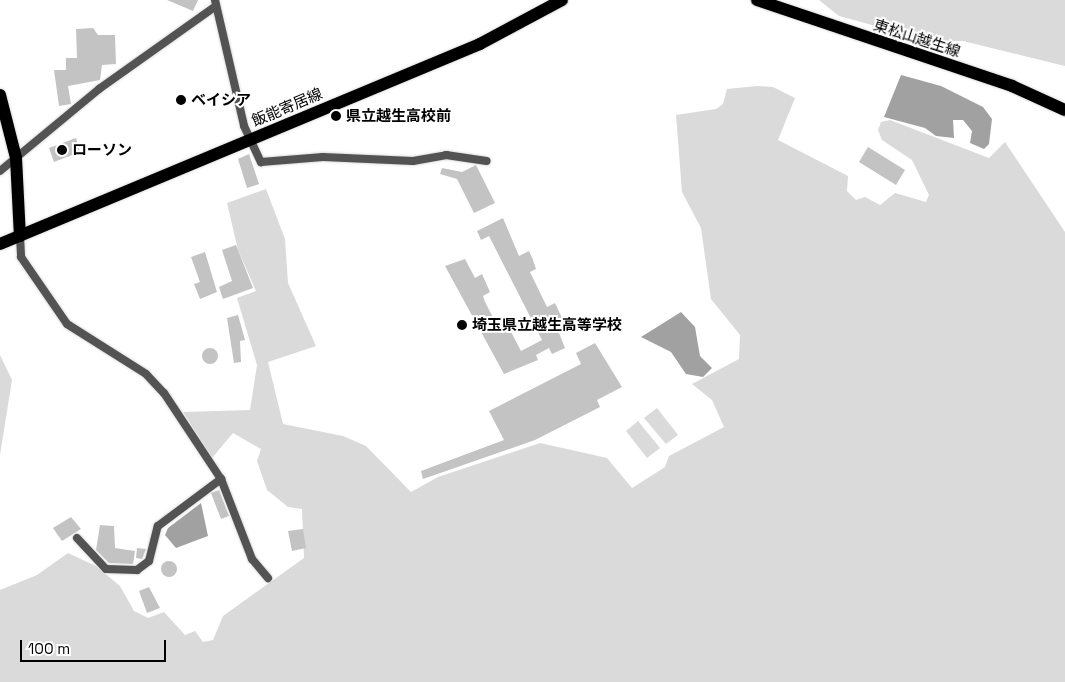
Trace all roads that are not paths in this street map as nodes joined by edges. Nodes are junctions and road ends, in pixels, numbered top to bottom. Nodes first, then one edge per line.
1 (218, 0) edge
2 (562, 0) edge
3 (757, 0) edge
4 (214, 3) edge
5 (0, 95) edge
6 (1065, 110) edge
7 (250, 140) junction
8 (16, 158) junction
9 (487, 160) dead end
10 (0, 171) edge
11 (20, 236) junction
12 (1, 241) edge
13 (221, 479) junction
14 (77, 538) dead end
15 (268, 578) dead end

1 - 4 street
2 - 7 main road, 飯能寄居線
3 - 6 main road, 東松山越生線
4 - 7 street
4 - 8 street
5 - 8 main road
7 - 9 street
7 - 11 main road, 飯能寄居線
8 - 10 street
8 - 11 main road
11 - 12 main road, 飯能寄居線
11 - 13 street
13 - 14 street
13 - 15 street

